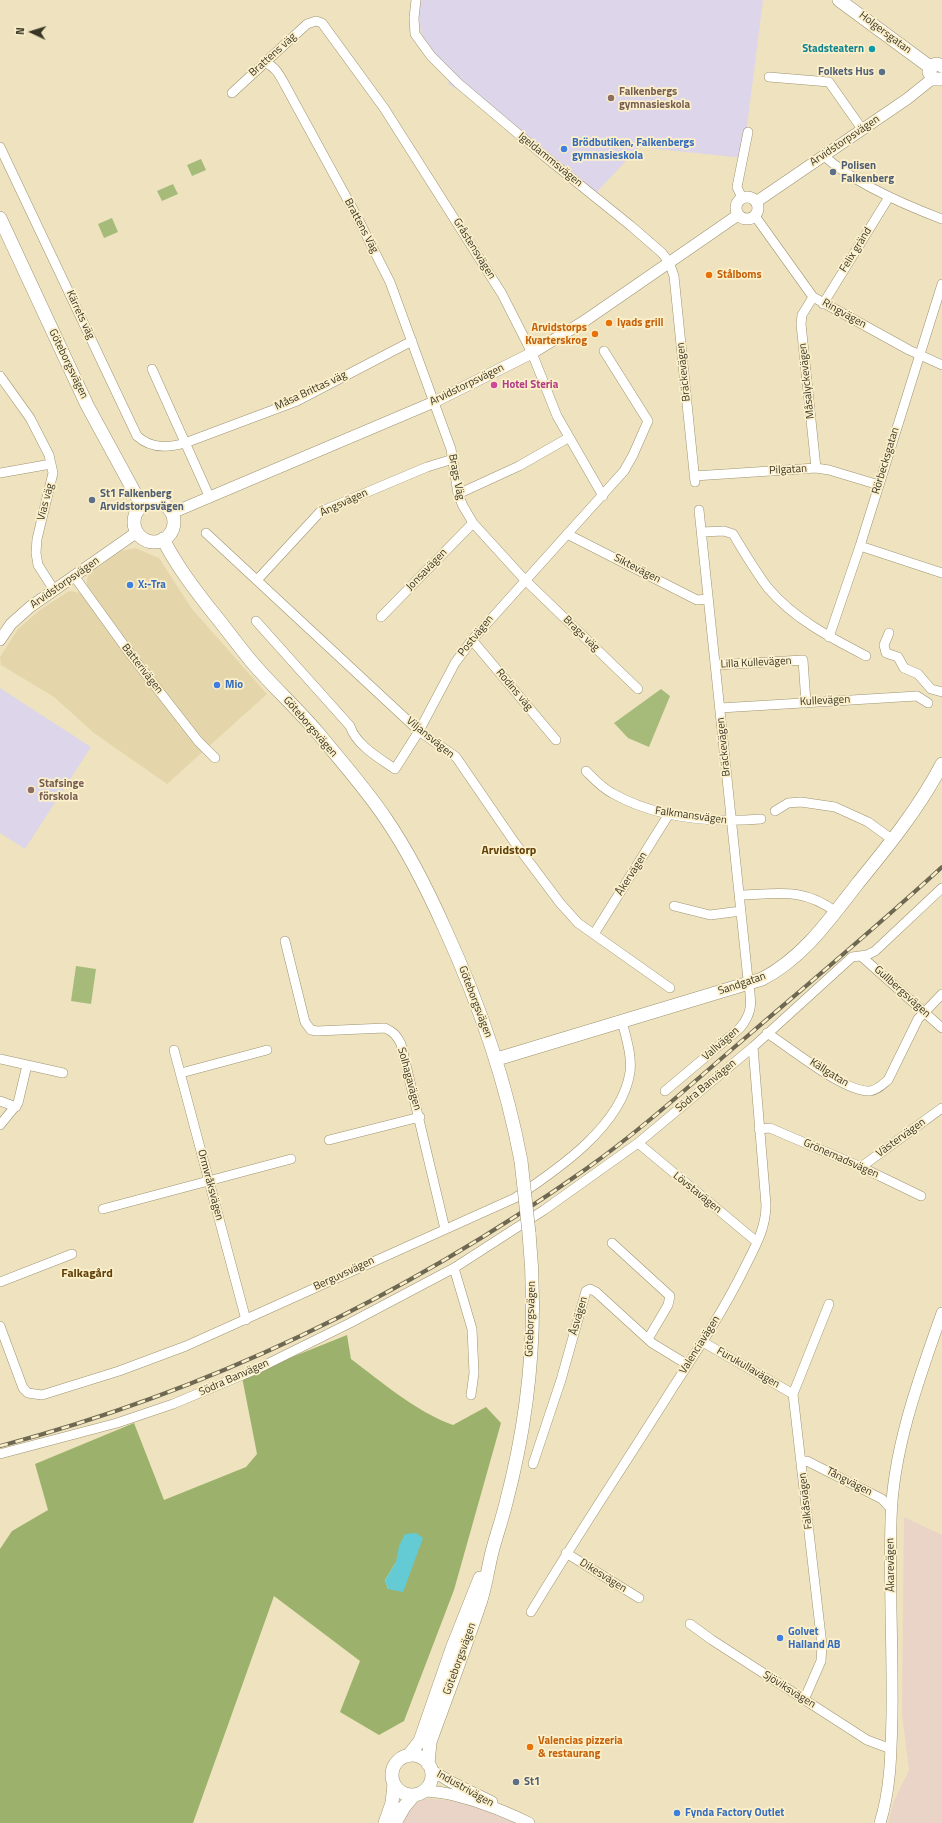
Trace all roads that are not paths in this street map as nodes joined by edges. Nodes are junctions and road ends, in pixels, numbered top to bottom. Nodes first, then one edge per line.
1 (416, 0) edge
2 (839, 0) edge
3 (316, 21) joint
4 (266, 63) junction
5 (936, 73) edge
6 (769, 77) dead end
7 (232, 93) dead end
8 (862, 129) junction
9 (748, 132) dead end
10 (0, 147) edge
11 (824, 156) junction
12 (889, 197) junction
13 (742, 198) junction
14 (756, 202) junction
15 (738, 215) junction
16 (755, 216) junction
17 (0, 218) edge
18 (942, 219) edge
19 (669, 262) junction
20 (942, 284) edge
21 (814, 297) junction
22 (823, 304) junction
23 (412, 341) junction
24 (604, 351) dead end
25 (532, 353) junction
26 (919, 354) junction
27 (942, 364) edge
28 (152, 369) dead end
29 (0, 376) edge
30 (434, 402) junction
31 (568, 438) junction
32 (185, 443) junction
33 (452, 459) junction
34 (51, 464) junction
35 (816, 468) junction
36 (0, 473) edge
37 (695, 479) joint
38 (879, 485) junction
39 (458, 494) junction
40 (603, 496) junction
41 (210, 498) junction
42 (142, 506) junction
43 (699, 510) dead end
44 (172, 513) junction
45 (473, 523) junction
46 (137, 532) junction
47 (702, 532) junction
48 (206, 533) dead end
49 (567, 534) junction
50 (164, 539) junction
51 (860, 546) junction
52 (942, 573) edge
53 (74, 576) junction
54 (258, 579) junction
55 (524, 579) junction
56 (54, 590) junction
57 (708, 599) junction
58 (381, 617) dead end
59 (256, 622) dead end
60 (889, 633) dead end
61 (829, 637) junction
62 (0, 640) edge
63 (472, 640) junction
64 (866, 656) dead end
65 (715, 665) junction
66 (638, 690) dead end
67 (942, 692) edge
68 (806, 702) junction
69 (928, 704) dead end
70 (720, 708) junction
71 (419, 730) junction
72 (556, 740) dead end
73 (215, 758) dead end
74 (942, 764) edge
75 (586, 771) dead end
76 (775, 811) dead end
77 (669, 814) junction
78 (760, 819) dead end
79 (732, 822) junction
80 (893, 840) junction
81 (942, 888) edge
82 (740, 895) junction
83 (674, 906) dead end
84 (741, 911) junction
85 (836, 912) junction
86 (594, 934) junction
87 (286, 941) dead end
88 (862, 956) junction
89 (748, 984) junction
90 (670, 988) dead end
91 (942, 994) edge
92 (923, 1012) junction
93 (622, 1021) junction
94 (942, 1028) edge
95 (767, 1033) junction
96 (753, 1047) junction
97 (174, 1050) dead end
98 (267, 1050) dead end
99 (0, 1059) edge
100 (497, 1059) junction
101 (27, 1065) junction
102 (63, 1073) dead end
103 (181, 1073) junction
104 (665, 1091) dead end
105 (0, 1101) edge
106 (16, 1107) junction
107 (942, 1108) edge
108 (420, 1117) junction
109 (0, 1125) edge
110 (759, 1129) junction
111 (329, 1140) dead end
112 (638, 1143) junction
113 (291, 1159) dead end
114 (861, 1167) junction
115 (209, 1180) junction
116 (921, 1196) dead end
117 (103, 1209) dead end
118 (445, 1229) junction
119 (757, 1242) junction
120 (612, 1243) dead end
121 (72, 1254) dead end
122 (454, 1268) junction
123 (0, 1282) edge
124 (829, 1304) dead end
125 (942, 1313) edge
126 (246, 1320) junction
127 (0, 1326) edge
128 (648, 1339) junction
129 (703, 1342) junction
130 (688, 1365) junction
131 (793, 1394) junction
132 (472, 1395) dead end
133 (0, 1454) edge
134 (802, 1462) junction
135 (534, 1464) dead end
136 (892, 1510) junction
137 (492, 1553) junction
138 (566, 1553) junction
139 (639, 1598) dead end
140 (531, 1612) dead end
141 (690, 1624) dead end
142 (804, 1700) junction
143 (891, 1749) junction
144 (408, 1756) junction
145 (430, 1767) junction
146 (394, 1784) junction
147 (419, 1793) junction
148 (500, 1809) junction
149 (385, 1823) edge
150 (395, 1823) edge
151 (529, 1823) edge
152 (880, 1823) edge

1 - 19 street, Igeldammsvägen
2 - 5 main road, Holgersgatan
3 - 4 street, Brattens väg
3 - 25 street, Gråstensvägen
4 - 7 street, Brattens väg
4 - 23 street, Brattens Väg
5 - 8 street, Arvidstorpsvägen
6 - 8 street
8 - 11 street, Arvidstorpsvägen
9 - 13 street
10 - 32 street, Kärrets väg
11 - 12 street
11 - 14 street, Arvidstorpsvägen
12 - 18 street
12 - 22 street, Felix gränd
13 - 14 street
13 - 15 street
14 - 16 street
15 - 16 street
15 - 19 street, Arvidstorpsvägen
16 - 21 street, Ringvägen
17 - 42 main road, Göteborgsvägen
19 - 25 street, Arvidstorpsvägen
19 - 37 street, Bräckevägen
20 - 26 street, Rörbecksgatan
21 - 22 street, Ringvägen
21 - 35 street, Måsalyckevägen
22 - 26 street, Ringvägen
23 - 30 street, Brattens Väg
23 - 32 street, Måsa Brittas väg
24 - 40 street, Postvägen
25 - 30 street, Arvidstorpsvägen
25 - 31 street, Gråstensvägen
26 - 27 street, Ringvägen
26 - 38 street, Rörbecksgatan
28 - 32 street
29 - 34 street, Vias väg
30 - 33 street, Brags Väg
30 - 41 street, Arvidstorpsvägen
31 - 39 street
31 - 40 street, Gråstensvägen
32 - 41 street
33 - 39 street, Brags Väg
33 - 54 street, Ängsvägen
34 - 36 street
34 - 56 street, Vias väg
35 - 37 street, Pilgatan
35 - 38 street, Pilgatan
38 - 51 street, Rörbecksgatan
39 - 45 street, Brags Väg
40 - 49 street, Postvägen
41 - 44 street, Arvidstorpsvägen
42 - 44 main road
42 - 46 main road
43 - 47 street, Bräckevägen
44 - 50 main road
45 - 55 street, Brags Väg
45 - 58 street, Jonsavägen
46 - 50 main road
46 - 53 street, Arvidstorpsvägen
47 - 57 street, Bräckevägen
47 - 61 street
48 - 54 street, Viljansvägen
49 - 55 street, Postvägen
49 - 57 street, Siktevägen
50 - 100 main road, Göteborgsvägen
51 - 52 street
51 - 61 street, Rörbecksgatan
53 - 56 street, Arvidstorpsvägen
53 - 73 street, Batterivägen
54 - 71 street, Viljansvägen
55 - 63 street, Postvägen
55 - 66 street, Brags väg
56 - 62 street, Arvidstorpsvägen
57 - 65 street, Bräckevägen
59 - 71 street, Postvägen
60 - 67 street
61 - 64 street
63 - 71 street, Postvägen
63 - 72 street, Rodins väg
65 - 68 street, Lilla Kullevägen
65 - 70 street, Bräckevägen
68 - 69 street, Kullevägen
68 - 70 street, Kullevägen
70 - 79 street, Bräckevägen
71 - 86 street, Viljansvägen
74 - 80 main road, Sandgatan
75 - 77 street, Falkmansvägen
76 - 80 street
77 - 79 street, Falkmansvägen
77 - 86 street, Åkervägen
78 - 79 street, Falkmansvägen
79 - 82 street, Bräckevägen
80 - 85 main road, Sandgatan
81 - 88 street, Södra Banvägen
82 - 84 street, Bräckevägen
82 - 85 street
83 - 84 street
84 - 89 street, Bräckevägen
85 - 89 main road, Sandgatan
86 - 90 street, Viljansvägen
87 - 108 street, Solhagavägen
88 - 92 street, Gullbergsvägen
88 - 95 street, Södra Banvägen
89 - 93 main road, Sandgatan
89 - 104 street, Vallvägen
91 - 92 street, Källgatan
92 - 94 street, Gullbergsvägen
92 - 95 street, Källgatan
93 - 100 main road, Sandgatan
93 - 118 street, Berguvsvägen
95 - 96 street, Södra Banvägen
96 - 110 street, Valenciavägen
96 - 112 street, Södra Banvägen
97 - 103 street, Ormvråksvägen
98 - 103 street
99 - 101 street
100 - 137 main road, Göteborgsvägen, bridge
101 - 102 street
101 - 106 street
103 - 115 street, Ormvråksvägen
105 - 106 street
106 - 109 street
107 - 114 street, Västervägen
108 - 111 street
108 - 118 street, Solhagavägen
110 - 114 street, Grönemadsvägen
110 - 119 street, Valenciavägen
112 - 119 street, Lövstavägen
112 - 122 street, Södra Banvägen
113 - 115 street
114 - 116 street, Grönemadsvägen
115 - 117 street
115 - 126 street, Ormvråksvägen
118 - 126 street, Berguvsvägen
119 - 129 street, Valenciavägen
120 - 128 street
121 - 123 street
122 - 132 street
122 - 133 street, Södra Banvägen
124 - 131 street, Falkåsvägen
125 - 136 street, Åkarevägen
126 - 127 street, Berguvsvägen
128 - 130 street, Åsvägen
128 - 135 street, Åsvägen
129 - 130 street, Valenciavägen
129 - 131 street, Furukullavägen
130 - 138 street, Valenciavägen
131 - 134 street, Falkåsvägen
134 - 136 street, Tångvägen
134 - 142 street, Falkåsvägen
136 - 143 street, Åkarevägen
137 - 144 main road, Göteborgsvägen
137 - 145 main road, Göteborgsvägen
138 - 139 street, Dikesvägen
138 - 140 street, Valenciavägen
141 - 142 street, Sjöviksvägen
142 - 143 street, Sjöviksvägen
143 - 152 street, Åkarevägen
144 - 145 main road
144 - 146 main road, Göteborgsvägen
145 - 147 main road, Göteborgsvägen
145 - 148 street, Industrivägen
146 - 147 main road
146 - 149 main road, Göteborgsvägen
147 - 148 street, Industrivägen
147 - 150 main road, Göteborgsvägen
148 - 151 street, Industrivägen

